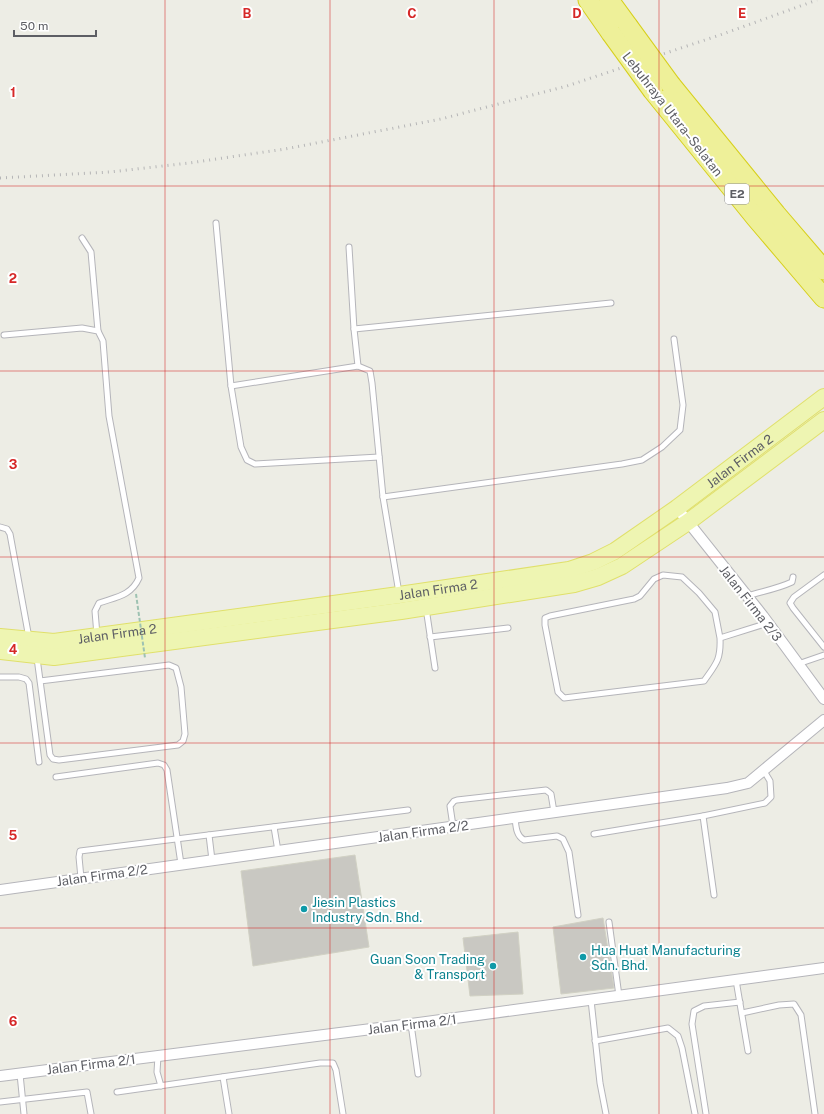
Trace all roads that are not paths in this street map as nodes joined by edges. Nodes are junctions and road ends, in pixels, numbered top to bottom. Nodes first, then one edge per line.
1 (588, 0) edge
2 (608, 0) edge
3 (619, 29) junction
4 (662, 88) junction
5 (216, 223) dead end
6 (82, 238) dead end
7 (349, 247) dead end
8 (824, 270) edge
9 (824, 298) edge
10 (611, 303) dead end
11 (354, 329) junction
12 (98, 331) junction
13 (4, 335) dead end
14 (674, 339) dead end
15 (358, 366) junction
16 (231, 386) junction
17 (824, 397) edge
18 (824, 420) edge
19 (379, 457) junction
20 (383, 497) junction
21 (677, 508) junction
22 (688, 522) junction
23 (0, 527) edge
24 (824, 575) edge
25 (793, 577) dead end
26 (399, 595) junction
27 (747, 596) junction
28 (426, 607) junction
29 (401, 611) junction
30 (768, 622) junction
31 (508, 628) dead end
32 (0, 636) edge
33 (97, 636) junction
34 (430, 637) junction
35 (720, 638) junction
36 (29, 639) junction
37 (824, 648) edge
38 (0, 652) edge
39 (37, 655) junction
40 (824, 655) edge
41 (798, 664) junction
42 (434, 668) dead end
43 (0, 677) edge
44 (40, 680) junction
45 (824, 699) edge
46 (824, 720) edge
47 (39, 762) dead end
48 (764, 771) junction
49 (56, 777) dead end
50 (408, 810) dead end
51 (554, 812) junction
52 (702, 816) junction
53 (515, 818) junction
54 (453, 826) junction
55 (274, 827) junction
56 (594, 834) dead end
57 (209, 835) junction
58 (177, 839) junction
59 (278, 851) junction
60 (212, 860) junction
61 (181, 864) junction
62 (81, 878) junction
63 (0, 890) edge
64 (714, 895) dead end
65 (578, 915) dead end
66 (609, 922) dead end
67 (824, 968) edge
68 (736, 980) junction
69 (618, 996) junction
70 (591, 1000) junction
71 (740, 1002) junction
72 (742, 1013) junction
73 (411, 1024) junction
74 (595, 1040) junction
75 (748, 1050) dead end
76 (158, 1056) junction
77 (20, 1074) junction
78 (418, 1074) dead end
79 (0, 1076) edge
80 (222, 1077) junction
81 (161, 1086) junction
82 (117, 1092) dead end
83 (23, 1100) junction
84 (0, 1102) edge
85 (24, 1114) edge
86 (91, 1114) edge
87 (229, 1114) edge
88 (343, 1114) edge
89 (606, 1114) edge
90 (695, 1114) edge
91 (706, 1114) edge
92 (815, 1114) edge

1 - 3 highway, Lebuhraya Utara–Selatan / E2
2 - 3 highway, Lebuhraya Utara–Selatan / E2
3 - 4 highway, Lebuhraya Utara–Selatan / E2, bridge
4 - 8 highway, Lebuhraya Utara–Selatan / E2
4 - 9 highway, Lebuhraya Utara–Selatan / E2
5 - 16 lane
6 - 12 lane
7 - 11 lane
10 - 11 lane
11 - 15 lane
12 - 13 lane
12 - 33 lane
14 - 20 lane
15 - 16 lane
15 - 19 lane
16 - 19 lane
17 - 21 main road, Jalan Firma 2
18 - 22 main road, Jalan Firma 2
19 - 20 lane
20 - 26 lane
21 - 22 street, Jalan Firma 2/3
21 - 26 main road, Jalan Firma 2
22 - 27 street, Jalan Firma 2/3
22 - 28 main road, Jalan Firma 2
23 - 36 lane
24 - 37 lane
25 - 27 lane
26 - 29 lane
26 - 33 main road, Jalan Firma 2
27 - 30 street, Jalan Firma 2/3
28 - 29 main road, Jalan Firma 2
28 - 34 lane
29 - 39 main road, Jalan Firma 2
30 - 35 lane
30 - 41 street, Jalan Firma 2/3
31 - 34 lane
32 - 36 main road, Jalan Firma 2
33 - 36 main road, Jalan Firma 2
34 - 42 lane
35 - 35 lane
38 - 39 main road, Jalan Firma 2
39 - 44 lane
40 - 41 lane
41 - 45 street, Jalan Firma 2/3
43 - 47 lane
44 - 44 lane
46 - 48 street, Jalan Firma 2/2
48 - 51 street, Jalan Firma 2/2
48 - 52 lane
49 - 58 lane
50 - 55 lane
51 - 53 street, Jalan Firma 2/2
51 - 54 lane
52 - 56 lane
52 - 64 lane
53 - 54 street, Jalan Firma 2/2
53 - 65 lane
54 - 59 street, Jalan Firma 2/2
55 - 57 lane
55 - 59 lane
57 - 58 lane
57 - 60 lane
58 - 61 lane
58 - 62 lane
59 - 60 street, Jalan Firma 2/2
60 - 61 street, Jalan Firma 2/2
61 - 62 street, Jalan Firma 2/2
62 - 63 street, Jalan Firma 2/2
66 - 69 lane
67 - 68 street, Jalan Firma 2/1
68 - 69 street, Jalan Firma 2/1
68 - 71 lane
69 - 70 street, Jalan Firma 2/1
70 - 73 street, Jalan Firma 2/1
70 - 74 lane
71 - 72 lane
71 - 91 lane
72 - 75 lane
72 - 92 lane
73 - 76 street, Jalan Firma 2/1
73 - 78 lane
74 - 89 lane
74 - 90 lane
76 - 77 street, Jalan Firma 2/1
76 - 81 lane
77 - 79 street, Jalan Firma 2/1
77 - 83 lane
80 - 81 lane
80 - 87 lane
80 - 88 lane
81 - 82 lane
83 - 84 lane
83 - 85 lane
83 - 86 lane

